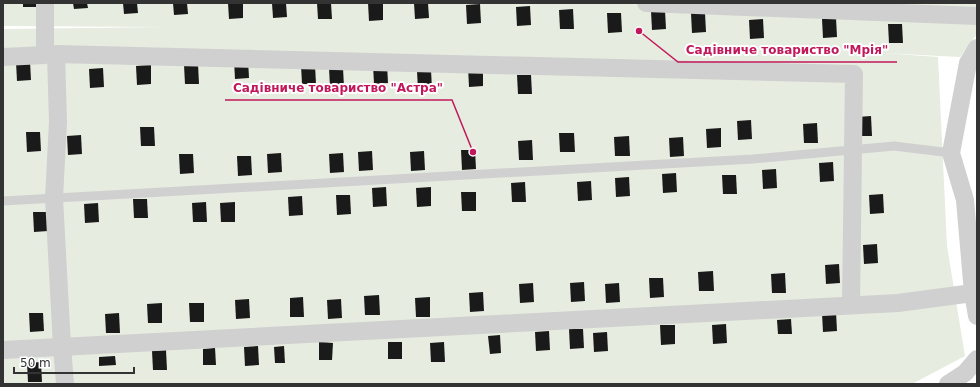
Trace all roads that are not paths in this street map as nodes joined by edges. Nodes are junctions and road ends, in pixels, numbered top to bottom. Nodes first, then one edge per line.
1 (45, 3) edge
2 (646, 3) edge
3 (977, 16) edge
4 (977, 48) edge
5 (3, 57) edge
6 (853, 150) junction
7 (951, 153) junction
8 (54, 198) junction
9 (3, 201) edge
10 (973, 293) junction
11 (851, 305) junction
12 (977, 316) edge
13 (62, 346) junction
14 (3, 350) edge
15 (977, 359) edge
16 (65, 384) edge
17 (948, 384) edge

1 - 5 street
2 - 3 street
4 - 7 street
6 - 7 lane
6 - 8 lane
6 - 8 street
6 - 11 street
7 - 10 street
8 - 9 lane
8 - 13 street
10 - 11 street
10 - 12 street
11 - 13 street
13 - 14 street
13 - 16 street
15 - 17 street

